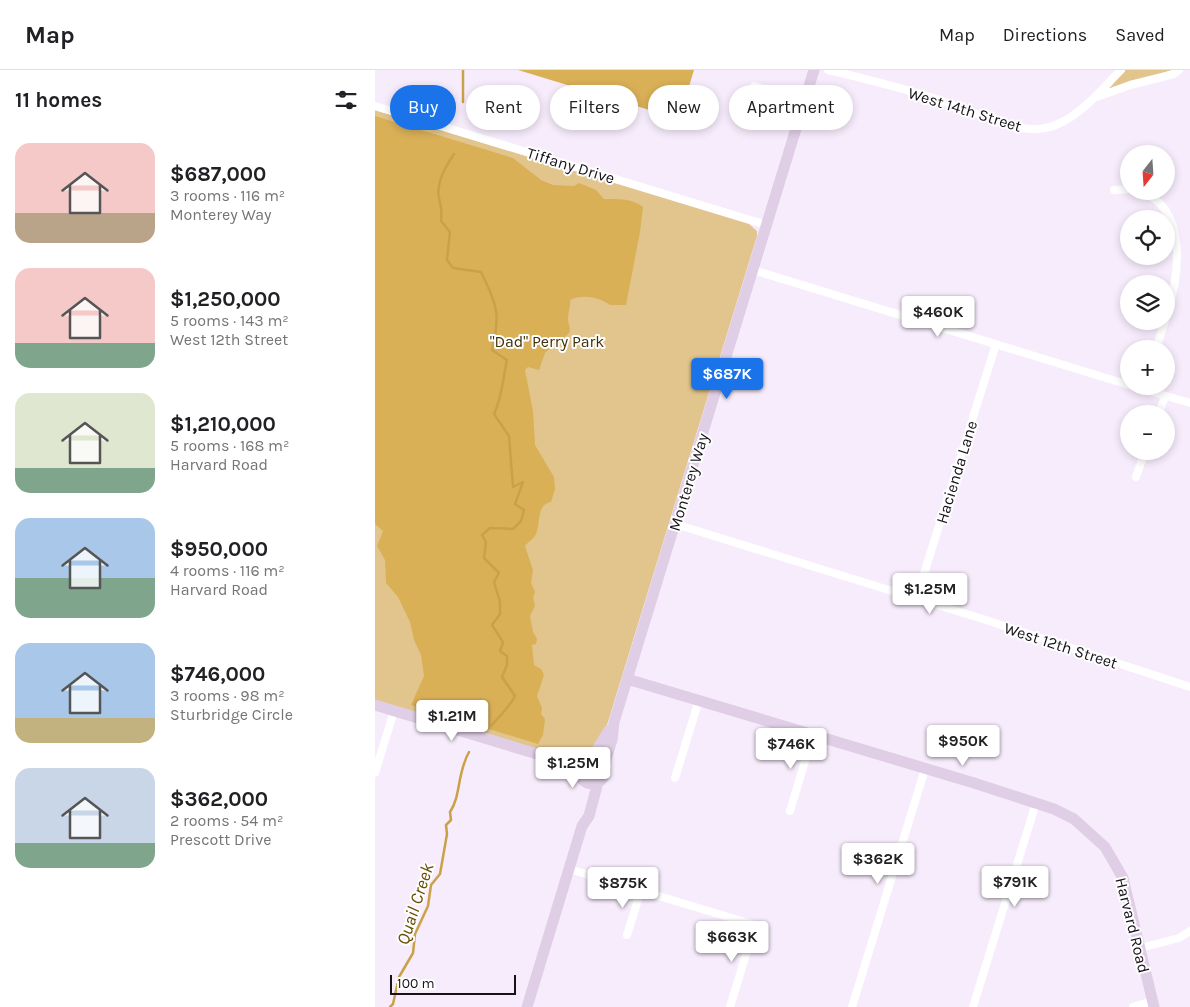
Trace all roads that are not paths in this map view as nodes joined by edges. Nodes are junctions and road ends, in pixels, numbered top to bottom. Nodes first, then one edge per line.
1 (815, 70) edge
2 (828, 70) edge
3 (1121, 70) edge
4 (1179, 70) edge
5 (810, 85) edge
6 (1095, 97) junction
7 (375, 106) edge
8 (796, 130) edge
9 (1114, 190) dead end
10 (1120, 190) edge
11 (1155, 200) edge
12 (767, 225) junction
13 (753, 270) junction
14 (1175, 276) edge
15 (996, 344) junction
16 (1120, 383) edge
17 (1165, 396) joint
18 (1190, 403) edge
19 (1162, 405) edge
20 (1142, 460) edge
21 (1136, 477) dead end
22 (675, 524) junction
23 (912, 598) junction
24 (627, 678) junction
25 (1190, 687) edge
26 (699, 700) junction
27 (375, 705) edge
28 (394, 711) junction
29 (614, 722) junction
30 (813, 735) junction
31 (537, 754) junction
32 (588, 760) junction
33 (604, 765) junction
34 (925, 769) junction
35 (375, 773) edge
36 (581, 777) junction
37 (675, 778) dead end
38 (599, 782) junction
39 (1036, 803) junction
40 (790, 811) dead end
41 (582, 826) junction
42 (569, 869) junction
43 (641, 890) junction
44 (1190, 931) edge
45 (627, 935) dead end
46 (1140, 948) junction
47 (1153, 1004) edge
48 (527, 1007) edge
49 (730, 1007) edge
50 (852, 1007) edge
51 (973, 1007) edge
52 (1133, 1007) edge

1 - 5 street, Monterey Way
2 - 6 street, West 14th Street
3 - 6 street, West 14th Street
4 - 6 street, West 14th Street
7 - 12 street, Tiffany Drive
8 - 12 street, Monterey Way
9 - 10 street
11 - 14 street
12 - 13 street, Monterey Way
13 - 15 street
13 - 22 street, Monterey Way
15 - 16 street
15 - 23 street, Hacienda Lane
17 - 18 street
17 - 19 street
20 - 21 street
22 - 23 street, West 12th Street
22 - 24 street, Monterey Way
23 - 25 street, West 12th Street
24 - 26 street, Harvard Road
24 - 29 street, Monterey Way
26 - 30 street, Harvard Road
26 - 37 street
27 - 28 street
28 - 31 street
28 - 35 street
29 - 32 street, Monterey Way
29 - 33 street, Monterey Way
30 - 34 street, Harvard Road
30 - 40 street
31 - 32 street
31 - 36 street
32 - 33 street
32 - 36 street
33 - 38 street
34 - 39 street, Harvard Road
34 - 50 street
36 - 38 street
36 - 41 street
38 - 41 street
39 - 46 street, Harvard Road
39 - 51 street
41 - 42 street
42 - 43 street
42 - 48 street
43 - 45 street
43 - 49 street
44 - 46 street
46 - 47 street, Harvard Road
47 - 52 street

